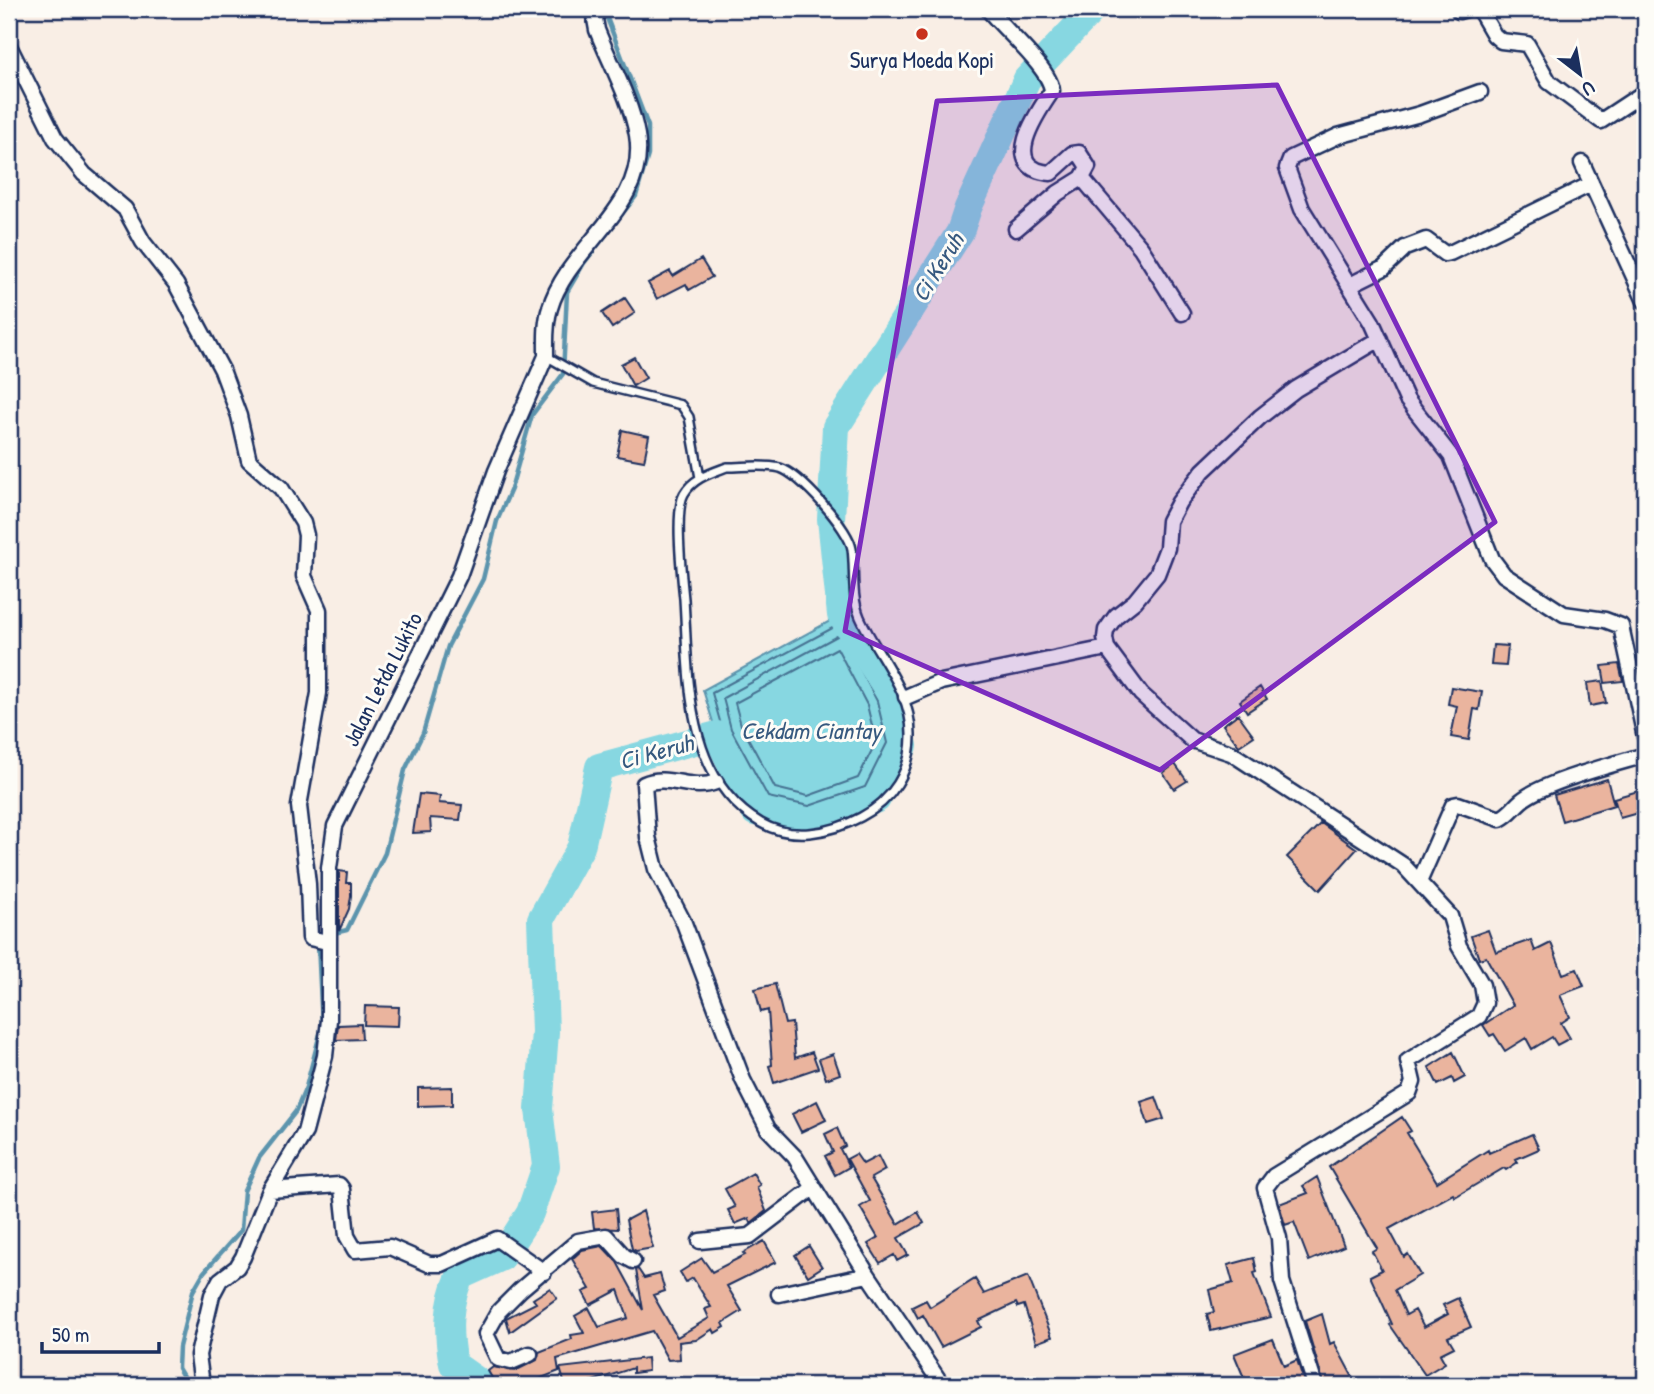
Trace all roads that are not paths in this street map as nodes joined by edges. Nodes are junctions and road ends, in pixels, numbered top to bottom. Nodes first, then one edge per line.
1 (988, 9) edge
2 (1479, 9) edge
3 (598, 10) edge
4 (9, 46) edge
5 (1479, 92) dead end
6 (1645, 92) edge
7 (1583, 163) dead end
8 (1082, 178) junction
9 (1591, 184) junction
10 (1016, 229) dead end
11 (1350, 285) junction
12 (1645, 301) edge
13 (1182, 313) dead end
14 (1380, 339) junction
15 (549, 358) junction
16 (699, 478) junction
17 (1107, 648) junction
18 (906, 697) junction
19 (1645, 737) edge
20 (1645, 755) edge
21 (713, 776) junction
22 (1420, 880) junction
23 (323, 937) junction
24 (813, 1188) junction
25 (270, 1190) junction
26 (700, 1241) dead end
27 (633, 1261) dead end
28 (544, 1272) junction
29 (868, 1275) junction
30 (779, 1294) dead end
31 (530, 1354) dead end
32 (202, 1385) edge
33 (942, 1385) edge
34 (1315, 1385) edge

1 - 8 street
2 - 6 street
3 - 15 street, Jalan Letda Lukito
4 - 23 street
5 - 11 street
7 - 9 street
8 - 10 street
8 - 13 street
9 - 11 street
9 - 12 street
11 - 14 street
14 - 17 street
14 - 19 street
15 - 16 lane
15 - 23 street, Jalan Letda Lukito
16 - 18 lane
16 - 21 lane
17 - 18 street
17 - 22 street
18 - 21 lane
20 - 22 street
21 - 24 street
22 - 34 street
23 - 25 street, Jalan Letda Lukito
24 - 26 street
24 - 29 street
25 - 28 street
25 - 32 street, Jalan Letda Lukito
27 - 28 street
28 - 31 street
29 - 30 street
29 - 33 street

